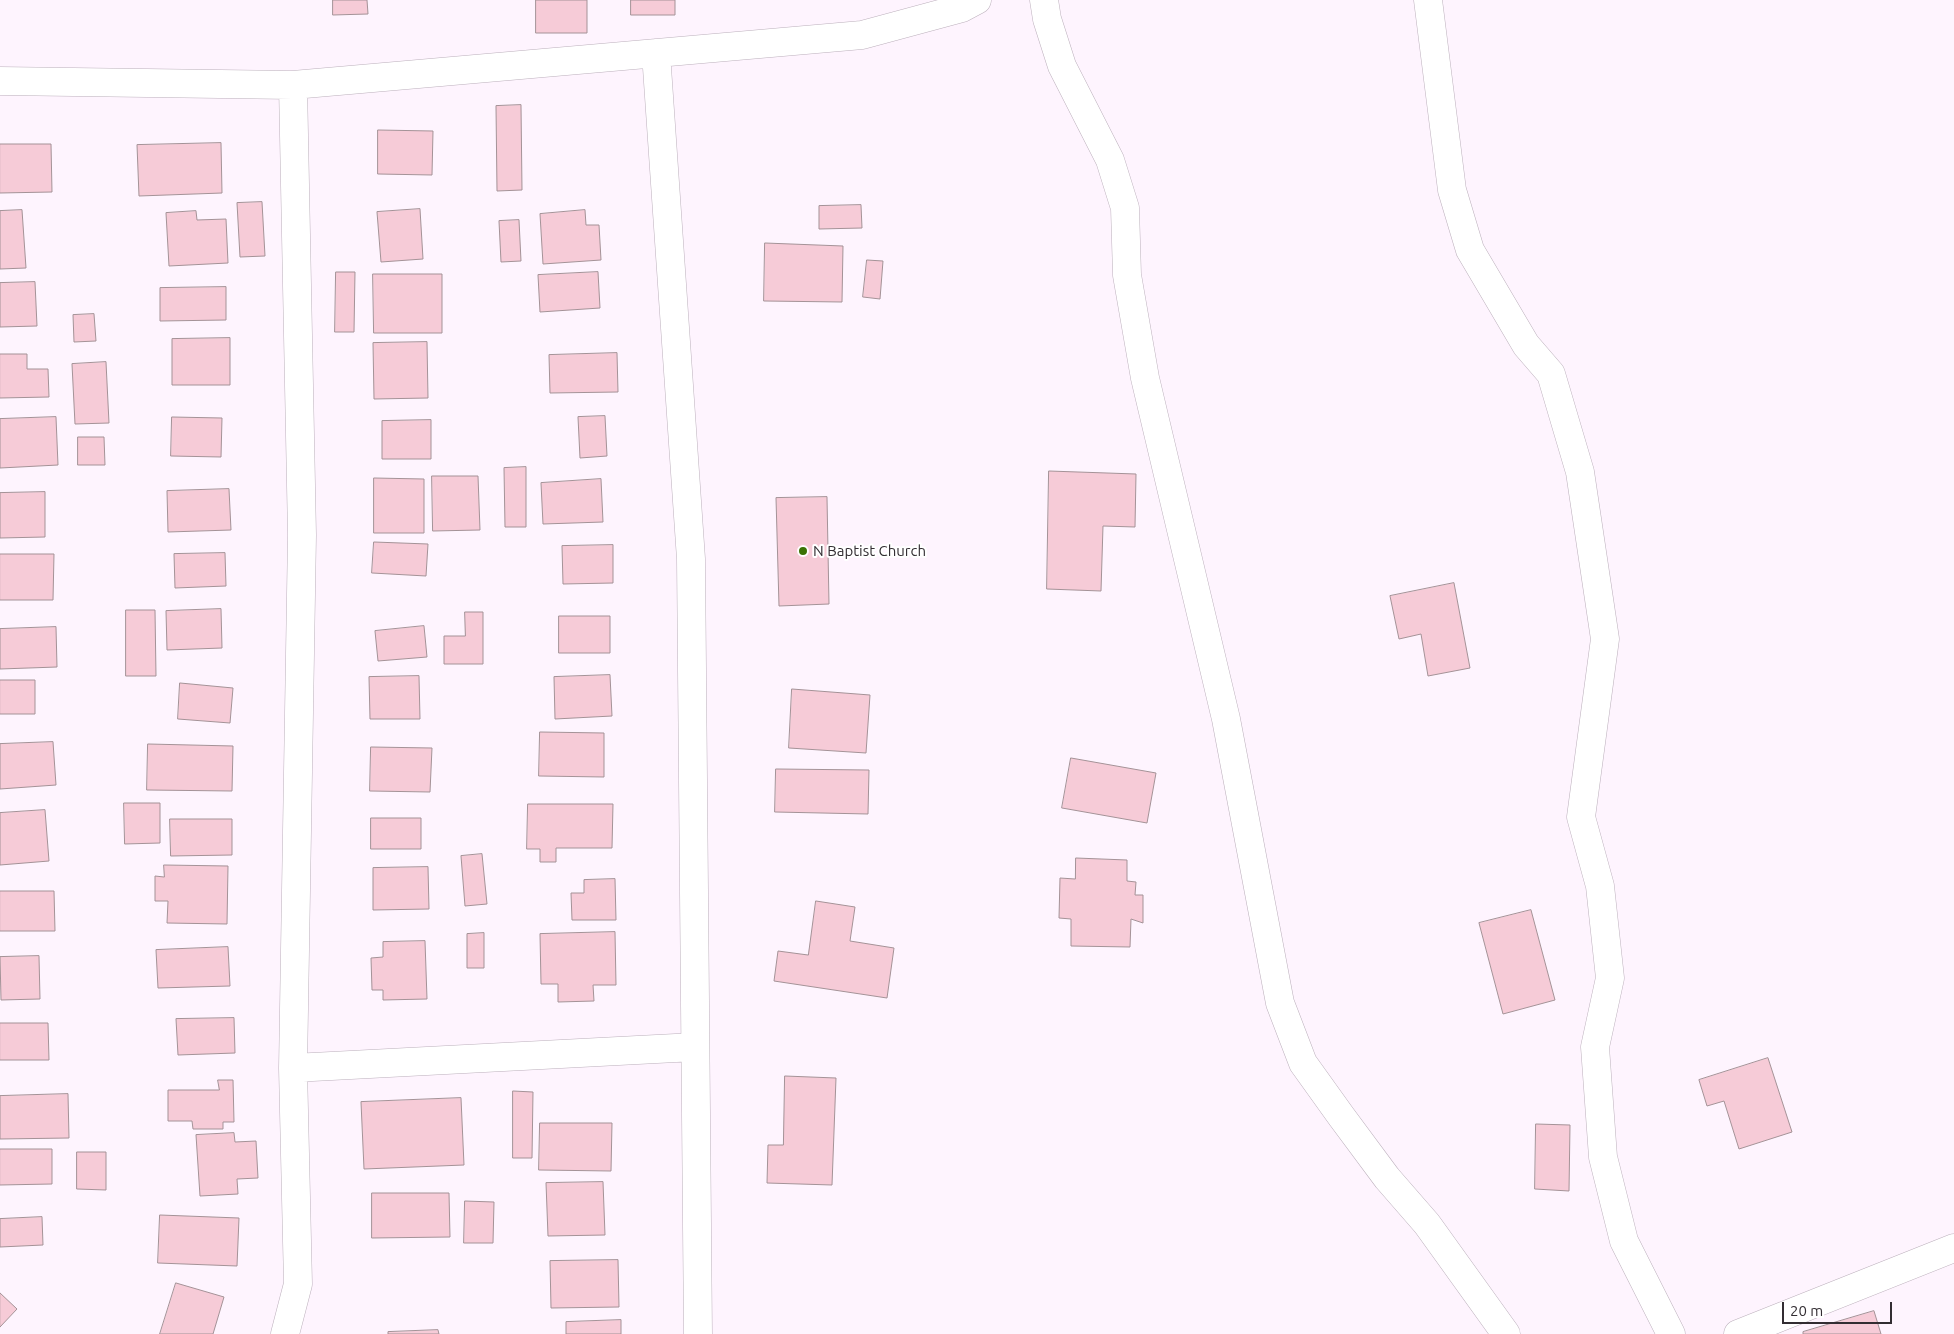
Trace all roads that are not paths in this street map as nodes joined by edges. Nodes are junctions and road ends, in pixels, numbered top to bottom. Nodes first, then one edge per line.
1 (977, 0) edge
2 (1044, 0) edge
3 (1428, 0) edge
4 (656, 53) junction
5 (0, 81) edge
6 (293, 86) junction
7 (695, 1047) junction
8 (294, 1068) junction
9 (1954, 1248) edge
10 (284, 1334) edge
11 (698, 1334) edge
12 (1506, 1334) edge
13 (1671, 1334) edge
14 (1738, 1334) edge

1 - 4 street
2 - 12 street
3 - 13 street
4 - 6 street
4 - 7 street
5 - 6 street
6 - 8 street
7 - 8 street
7 - 11 street
8 - 10 street
9 - 14 street

